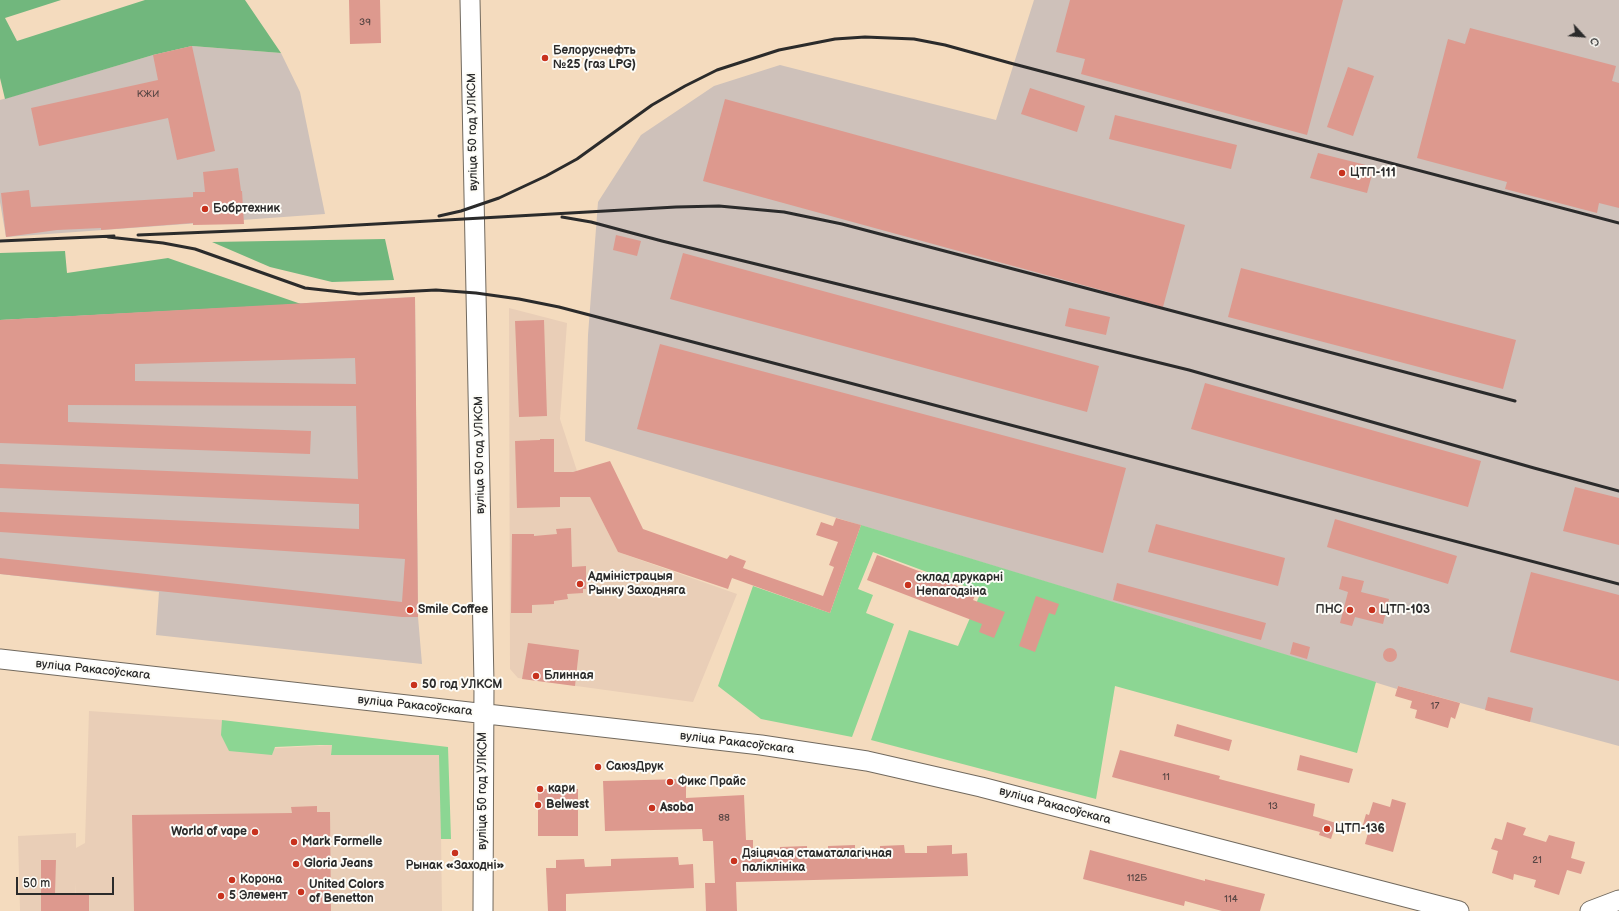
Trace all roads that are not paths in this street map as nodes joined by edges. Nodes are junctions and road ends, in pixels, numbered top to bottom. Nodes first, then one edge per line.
1 (470, 0) edge
2 (0, 659) edge
3 (484, 714) junction
4 (1619, 900) edge
5 (483, 911) edge
6 (1459, 911) edge
7 (1590, 911) edge

1 - 3 main road, вуліца 50 год УЛКСМ
2 - 3 main road, вуліца Ракасоўскага
3 - 5 main road, вуліца 50 год УЛКСМ
3 - 6 main road, вуліца Ракасоўскага
4 - 7 main road

